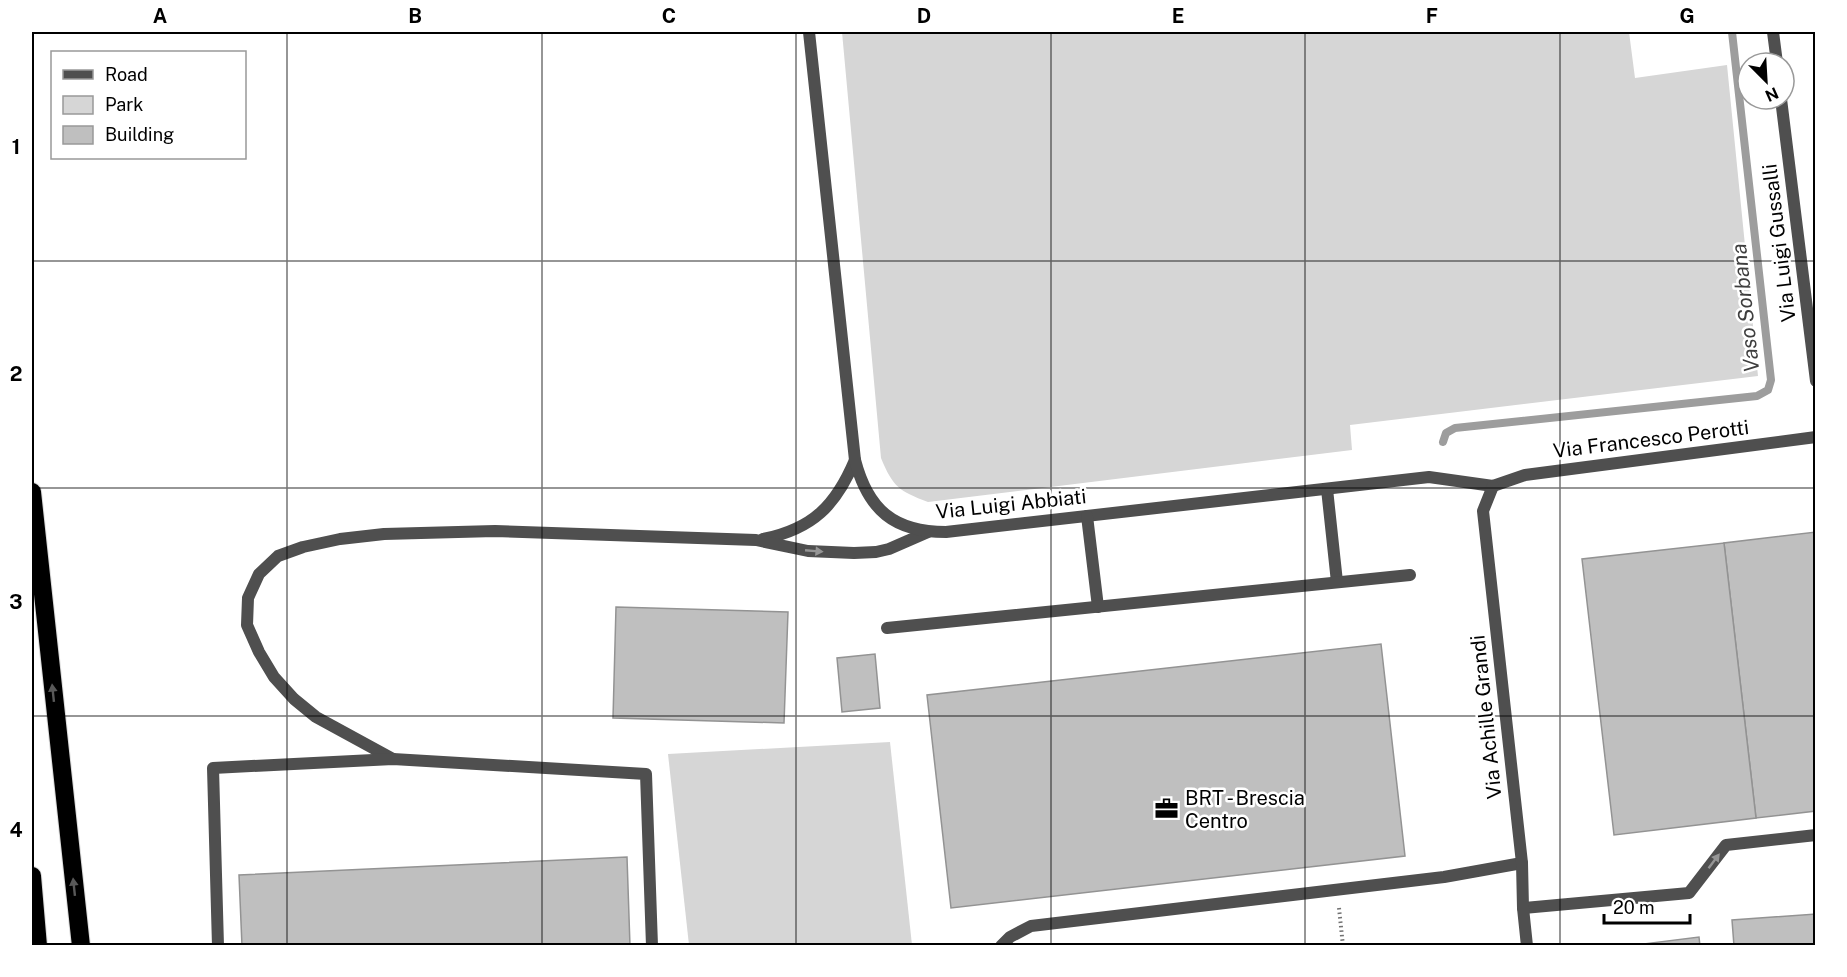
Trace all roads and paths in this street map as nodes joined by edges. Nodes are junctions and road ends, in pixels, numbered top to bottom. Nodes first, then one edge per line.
1 (808, 32) edge
2 (1773, 32) edge
3 (1775, 51) edge
4 (1782, 111) edge
5 (1815, 381) edge
6 (1815, 437) edge
7 (855, 460) junction
8 (1493, 486) junction
9 (1327, 489) junction
10 (32, 492) edge
11 (1087, 516) junction
12 (928, 532) junction
13 (756, 540) junction
14 (1410, 575) dead end
15 (1337, 582) junction
16 (1098, 607) junction
17 (887, 628) dead end
18 (393, 759) junction
19 (1815, 836) edge
20 (1522, 863) junction
21 (32, 876) edge
22 (1336, 890) junction
23 (1523, 908) junction
24 (38, 945) edge
25 (81, 945) edge
26 (218, 945) edge
27 (652, 945) edge
28 (1001, 945) edge
29 (1343, 945) edge
30 (1527, 945) edge

1 - 7 street, Via Luigi Abbiati
2 - 3 street
4 - 5 street, Via Luigi Gussalli
6 - 8 street, Via Francesco Perotti
7 - 12 street, Via Luigi Abbiati
7 - 13 street
8 - 9 street, Via Luigi Abbiati
8 - 20 street, Via Achille Grandi
9 - 11 street, Via Luigi Abbiati
9 - 15 street
25 -> 10 highway
11 - 12 street, Via Luigi Abbiati
11 - 16 street
13 -> 12 street
13 - 18 street
14 - 15 street
15 - 16 street
16 - 17 street
18 - 26 street
18 - 27 street
23 -> 19 street
20 - 22 street
20 - 23 street, Via Achille Grandi
21 - 24 highway
22 - 28 street
22 - 29 path
23 - 30 street, Via Achille Grandi

